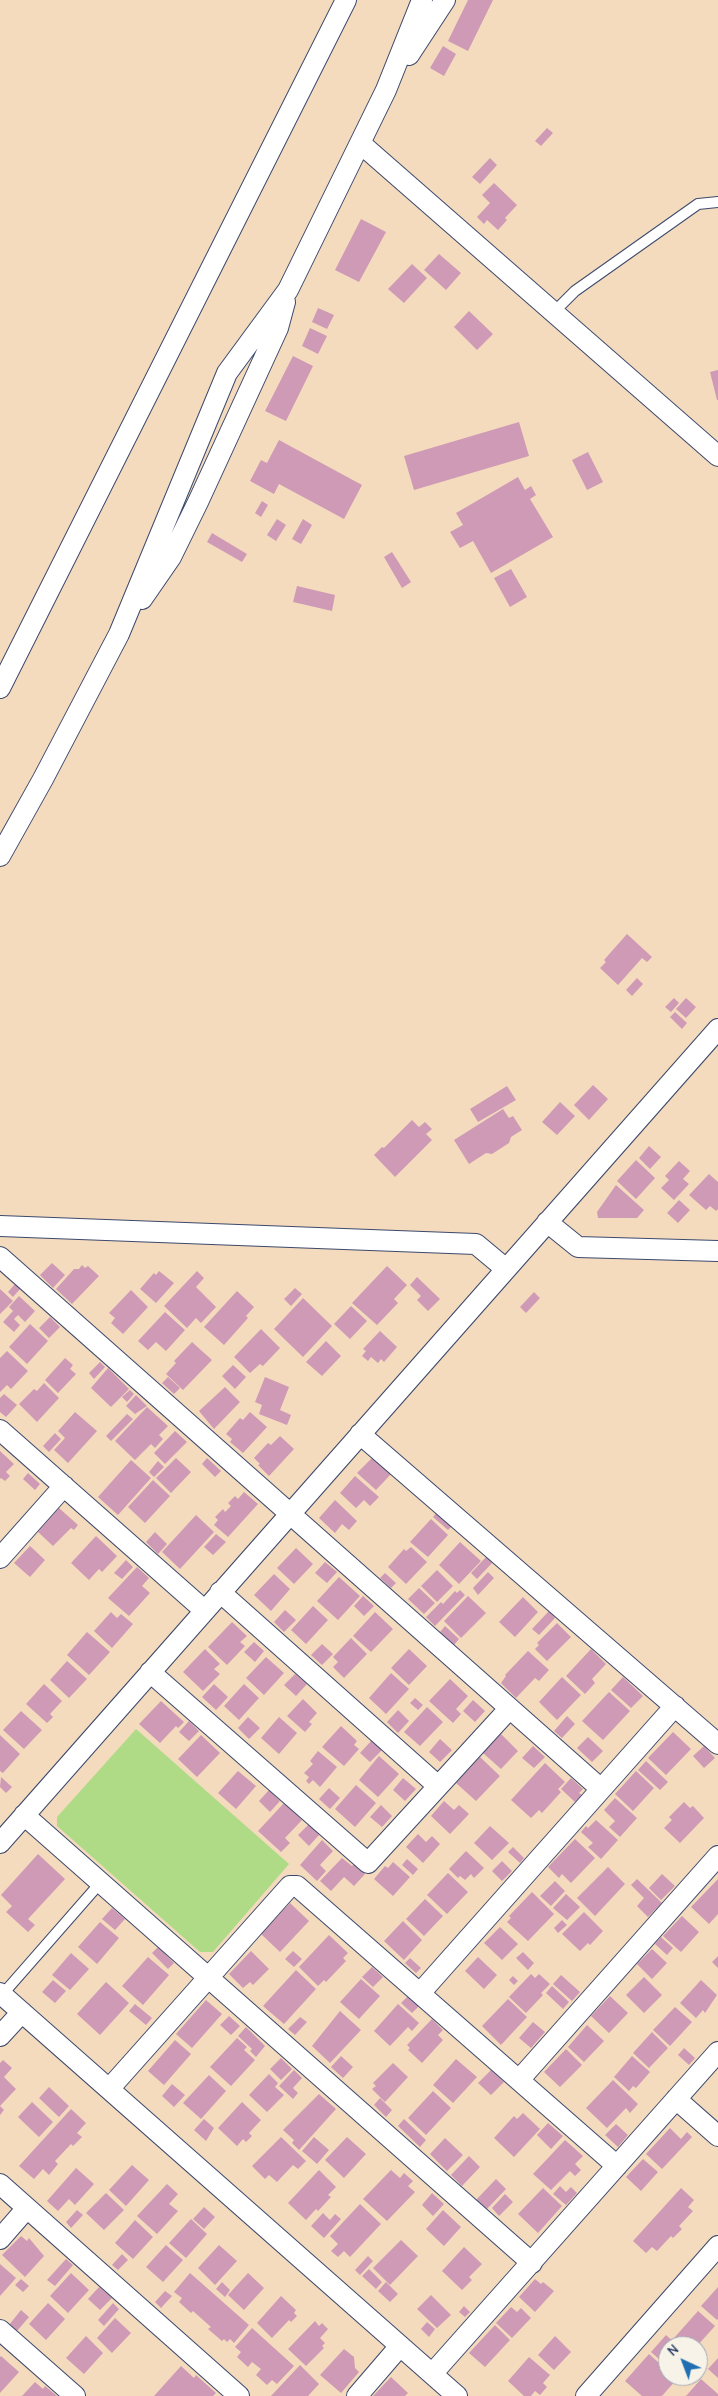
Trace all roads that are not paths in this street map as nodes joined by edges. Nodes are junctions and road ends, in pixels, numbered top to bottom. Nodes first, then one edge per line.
1 (346, 0) edge
2 (422, 0) edge
3 (445, 0) edge
4 (386, 90) junction
5 (360, 143) junction
6 (718, 202) edge
7 (288, 290) junction
8 (554, 312) junction
9 (718, 456) edge
10 (119, 634) junction
11 (0, 688) edge
12 (0, 856) edge
13 (718, 1029) edge
14 (547, 1222) junction
15 (0, 1226) edge
16 (718, 1251) edge
17 (0, 1257) edge
18 (506, 1269) junction
19 (0, 1430) edge
20 (360, 1434) junction
21 (64, 1486) junction
22 (289, 1514) junction
23 (0, 1558) edge
24 (220, 1592) junction
25 (204, 1610) junction
26 (150, 1672) junction
27 (675, 1706) junction
28 (509, 1709) junction
29 (718, 1744) edge
30 (438, 1786) junction
31 (601, 1789) junction
32 (24, 1815) junction
33 (0, 1843) edge
34 (718, 1856) edge
35 (101, 1882) junction
36 (209, 1976) junction
37 (421, 1992) junction
38 (1, 1994) edge
39 (22, 2012) junction
40 (0, 2036) edge
41 (718, 2052) edge
42 (518, 2080) junction
43 (109, 2089) junction
44 (676, 2099) junction
45 (718, 2136) edge
46 (617, 2166) junction
47 (0, 2184) edge
48 (27, 2208) junction
49 (0, 2239) edge
50 (718, 2246) edge
51 (532, 2263) junction
52 (0, 2330) edge
53 (400, 2346) junction
54 (432, 2374) junction
55 (75, 2396) edge
56 (239, 2396) edge
57 (357, 2396) edge
58 (457, 2396) edge
59 (586, 2396) edge

1 - 11 street
2 - 4 street
3 - 4 street
4 - 5 street
5 - 7 street
5 - 8 street
6 - 8 lane
7 - 10 street
7 - 10 street
8 - 9 street
10 - 12 street
13 - 14 street
14 - 16 street
14 - 18 street
15 - 18 street
17 - 22 street
18 - 20 street
19 - 21 street
20 - 22 street
20 - 27 street
21 - 23 street
21 - 25 street
22 - 24 street
22 - 28 street
24 - 25 street
24 - 30 street
25 - 26 street
26 - 30 street
26 - 32 street
27 - 29 street
27 - 31 street
28 - 30 street
28 - 31 street
31 - 37 street
32 - 33 street
32 - 35 street
34 - 42 street
35 - 36 street
35 - 38 lane
36 - 37 street
36 - 43 street
36 - 51 street
37 - 42 street
38 - 39 street
39 - 40 street
39 - 43 street
41 - 44 street
42 - 46 street
43 - 53 street
44 - 45 street
44 - 46 street
46 - 51 street
47 - 48 street
48 - 49 street
48 - 56 street
50 - 59 street
51 - 54 street
52 - 55 street
53 - 54 street
53 - 57 street
54 - 58 street

